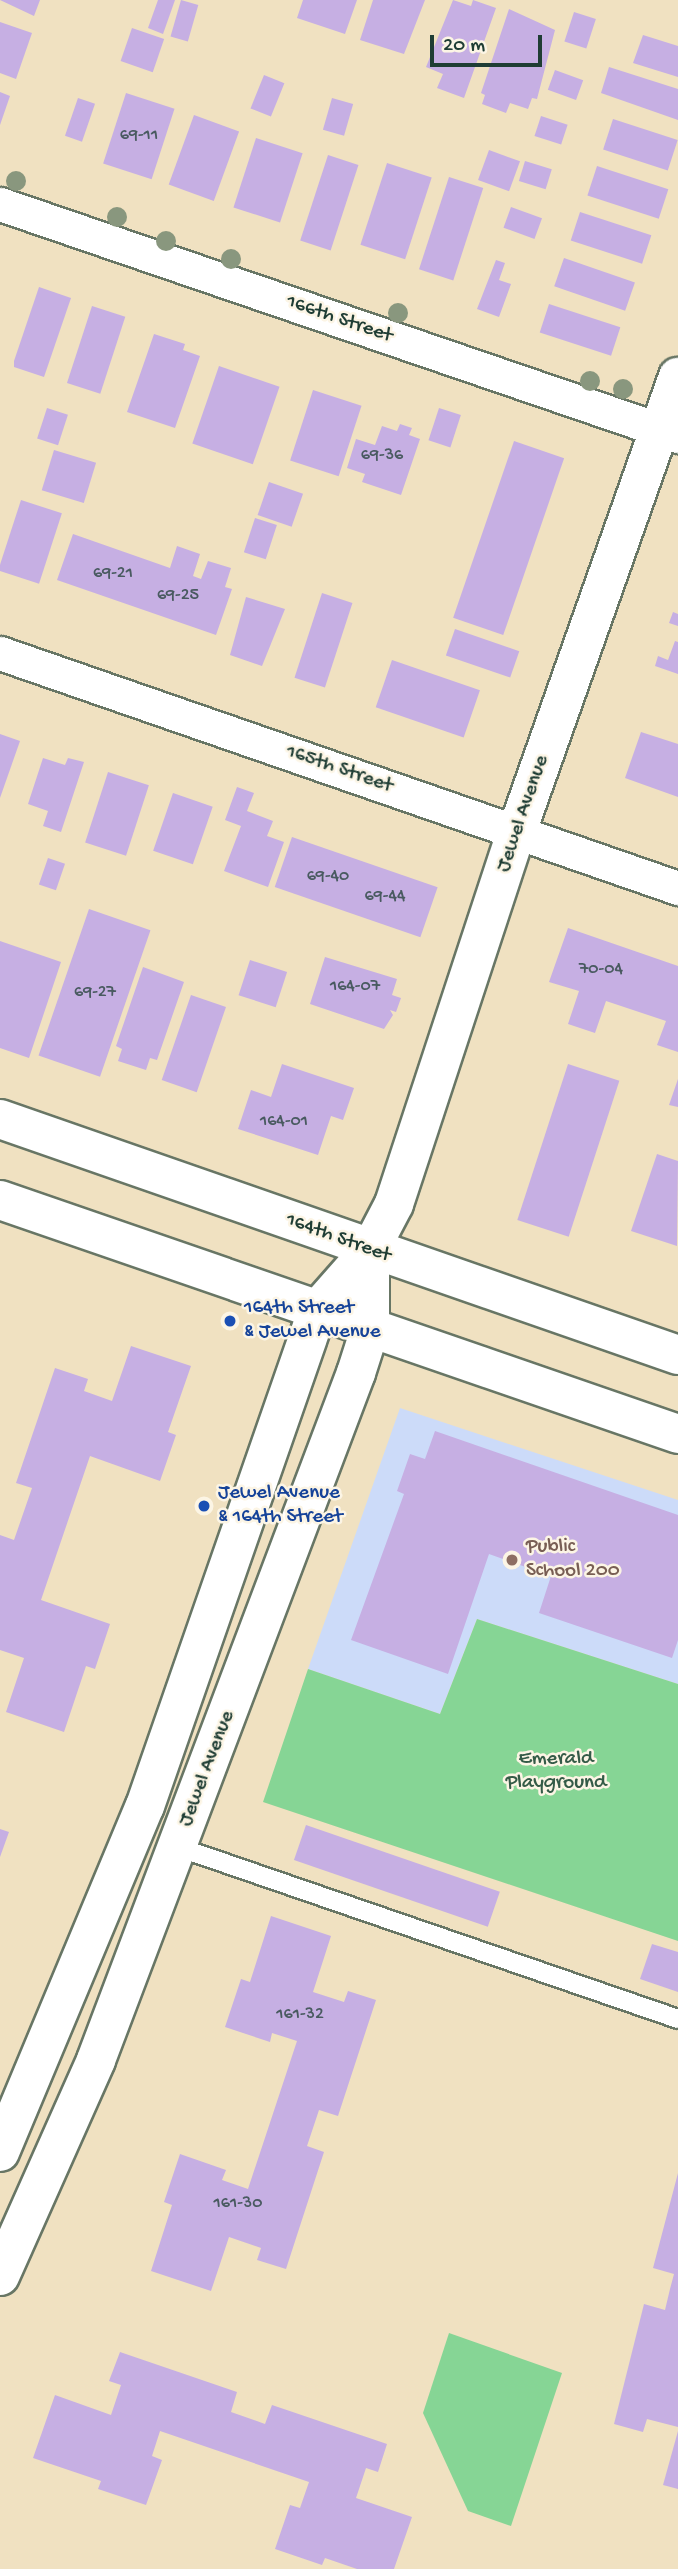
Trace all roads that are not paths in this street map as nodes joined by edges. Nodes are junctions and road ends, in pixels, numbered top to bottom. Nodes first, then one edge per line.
1 (0, 204) edge
2 (678, 377) edge
3 (669, 433) edge
4 (0, 653) edge
5 (516, 834) junction
6 (678, 888) edge
7 (0, 1119) edge
8 (0, 1200) edge
9 (370, 1250) junction
10 (318, 1309) junction
11 (370, 1329) junction
12 (678, 1355) edge
13 (678, 1434) edge
14 (178, 1847) junction
15 (678, 2019) edge
16 (0, 2152) edge
17 (0, 2276) edge

1 - 3 street, 166th Street
2 - 3 street, Jewel Avenue
3 - 5 street, Jewel Avenue
4 - 5 street, 165th Street
5 - 6 street, 165th Street
5 - 9 street, Jewel Avenue
7 - 9 street, 164th Street
8 - 10 street
9 - 10 street, Jewel Avenue
9 - 11 street, Jewel Avenue
9 - 12 street, 164th Street
10 - 11 street
10 - 16 street, Jewel Avenue
11 - 13 street
11 - 14 street, Jewel Avenue
14 - 15 lane
14 - 17 street, Jewel Avenue

